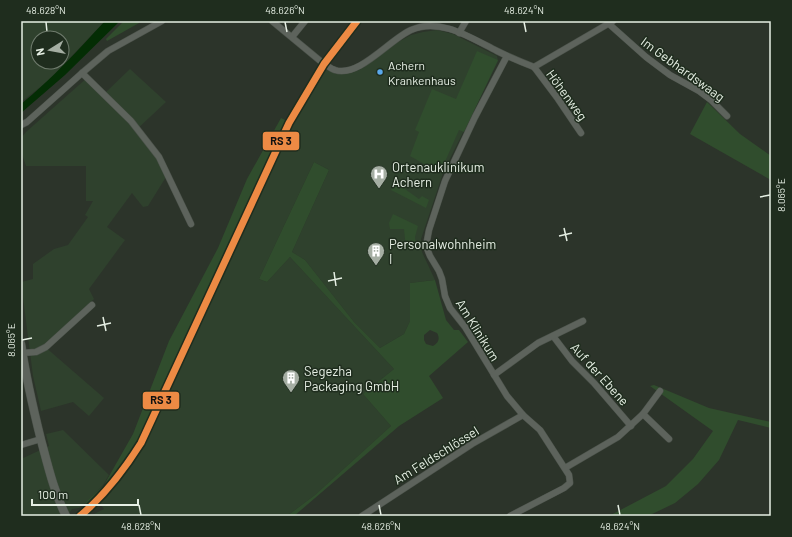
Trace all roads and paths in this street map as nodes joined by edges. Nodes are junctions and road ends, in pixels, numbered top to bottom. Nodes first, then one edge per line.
1 (272, 21) edge
2 (305, 21) edge
3 (466, 21) edge
4 (158, 22) edge
5 (611, 23) edge
6 (459, 33) junction
7 (292, 37) junction
8 (508, 56) junction
9 (534, 67) junction
10 (82, 73) junction
11 (727, 116) dead end
12 (21, 125) edge
13 (581, 133) dead end
14 (191, 224) dead end
15 (92, 305) dead end
16 (583, 320) dead end
17 (553, 336) junction
18 (21, 344) edge
19 (22, 353) junction
20 (494, 375) junction
21 (660, 391) dead end
22 (643, 414) junction
23 (523, 415) junction
24 (631, 426) junction
25 (41, 438) junction
26 (669, 439) dead end
27 (21, 445) edge
28 (565, 468) junction
29 (66, 516) edge
30 (362, 516) edge
31 (510, 516) edge

1 - 7 street
2 - 7 street
3 - 6 street
4 - 10 street
5 - 9 street, Höhenweg
5 - 11 street, Im Gebhardswaag
6 - 7 street
6 - 8 street
8 - 9 street
8 - 20 street, Am Klinikum
9 - 13 street, Höhenweg
10 - 12 street
10 - 14 street
15 - 19 street
16 - 17 street, Auf der Ebene
17 - 20 street, Auf der Ebene
17 - 24 street, Auf der Ebene
18 - 19 street
19 - 25 street
20 - 23 street, Am Klinikum
21 - 22 street
22 - 24 street
22 - 26 street
23 - 28 street, Am Klinikum
23 - 30 street, Am Feldschlössel
24 - 28 street
25 - 27 street
25 - 29 street
28 - 31 street

